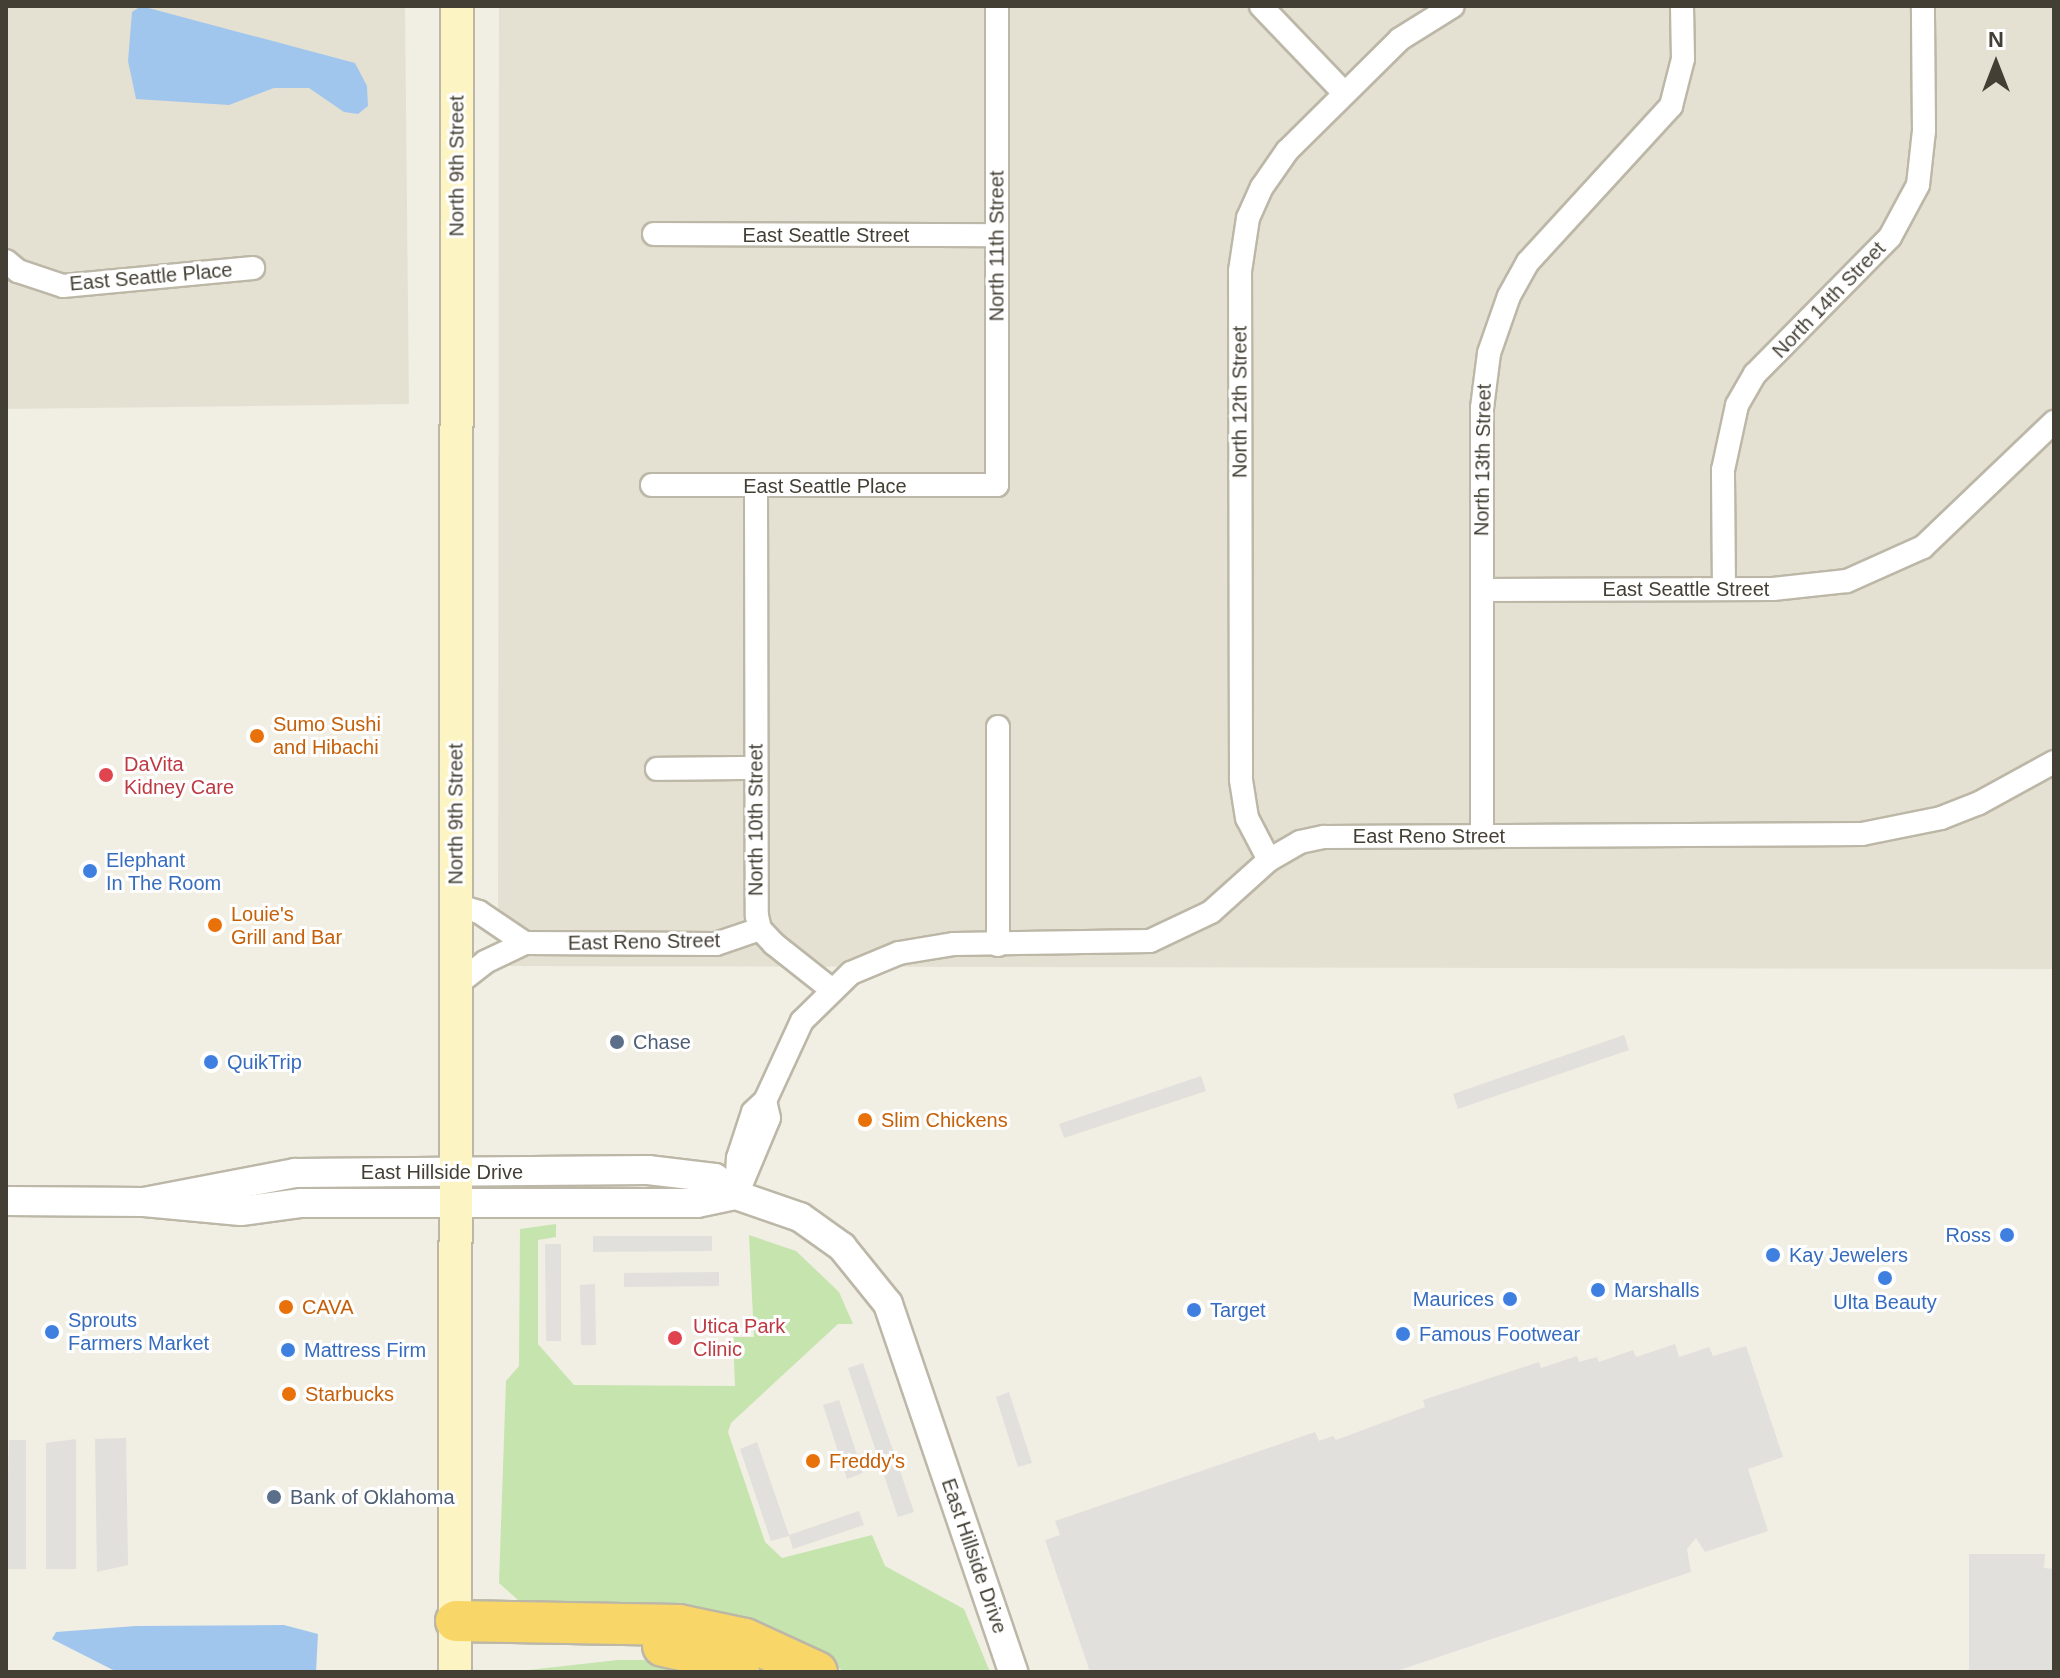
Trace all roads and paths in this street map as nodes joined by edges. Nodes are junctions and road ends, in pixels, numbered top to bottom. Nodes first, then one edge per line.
1 (457, 6) edge
2 (997, 6) edge
3 (1261, 6) edge
4 (1453, 6) edge
5 (1682, 6) edge
6 (1923, 6) edge
7 (1344, 93) junction
8 (654, 234) dead end
9 (997, 235) junction
10 (6, 261) edge
11 (253, 268) dead end
12 (2054, 422) edge
13 (652, 485) dead end
14 (997, 485) joint
15 (756, 486) junction
16 (1724, 589) junction
17 (1482, 590) junction
18 (998, 727) dead end
19 (2054, 762) edge
20 (756, 768) junction
21 (657, 769) dead end
22 (1482, 836) junction
23 (1269, 860) junction
24 (456, 905) junction
25 (760, 929) junction
26 (525, 943) junction
27 (998, 945) junction
28 (456, 985) junction
29 (831, 989) junction
30 (456, 1187) junction
31 (736, 1195) junction
32 (6, 1201) edge
33 (456, 1647) edge
34 (739, 1672) edge
35 (817, 1672) edge
36 (1013, 1672) edge

1 - 24 main road, North 9th Street
2 - 9 street, North 11th Street
3 - 7 street
4 - 7 street, North 12th Street
5 - 17 street, North 13th Street
6 - 16 street, North 14th Street
7 - 23 street, North 12th Street
8 - 9 street, East Seattle Street
9 - 14 street, North 11th Street
10 - 11 street, East Seattle Place
12 - 16 street, East Seattle Street
13 - 15 street, East Seattle Place
14 - 15 street, East Seattle Place
15 - 20 street, North 10th Street
16 - 17 street, East Seattle Street
17 - 22 street, North 13th Street
18 - 27 street
19 - 22 street, East Reno Street
20 - 21 street
20 - 25 street, North 10th Street
22 - 23 street, East Reno Street
23 - 27 street, East Reno Street
24 - 26 street
24 - 28 main road, North 9th Street
25 - 26 street, East Reno Street
25 - 29 street
26 - 28 street, East Reno Street
27 - 29 street, East Reno Street
28 - 30 main road, North 9th Street
29 - 31 street
30 - 31 street, East Hillside Drive
30 - 32 street, East Hillside Drive
30 - 33 main road, North 9th Street
31 - 36 street, East Hillside Drive
33 - 34 highway
33 - 35 highway

